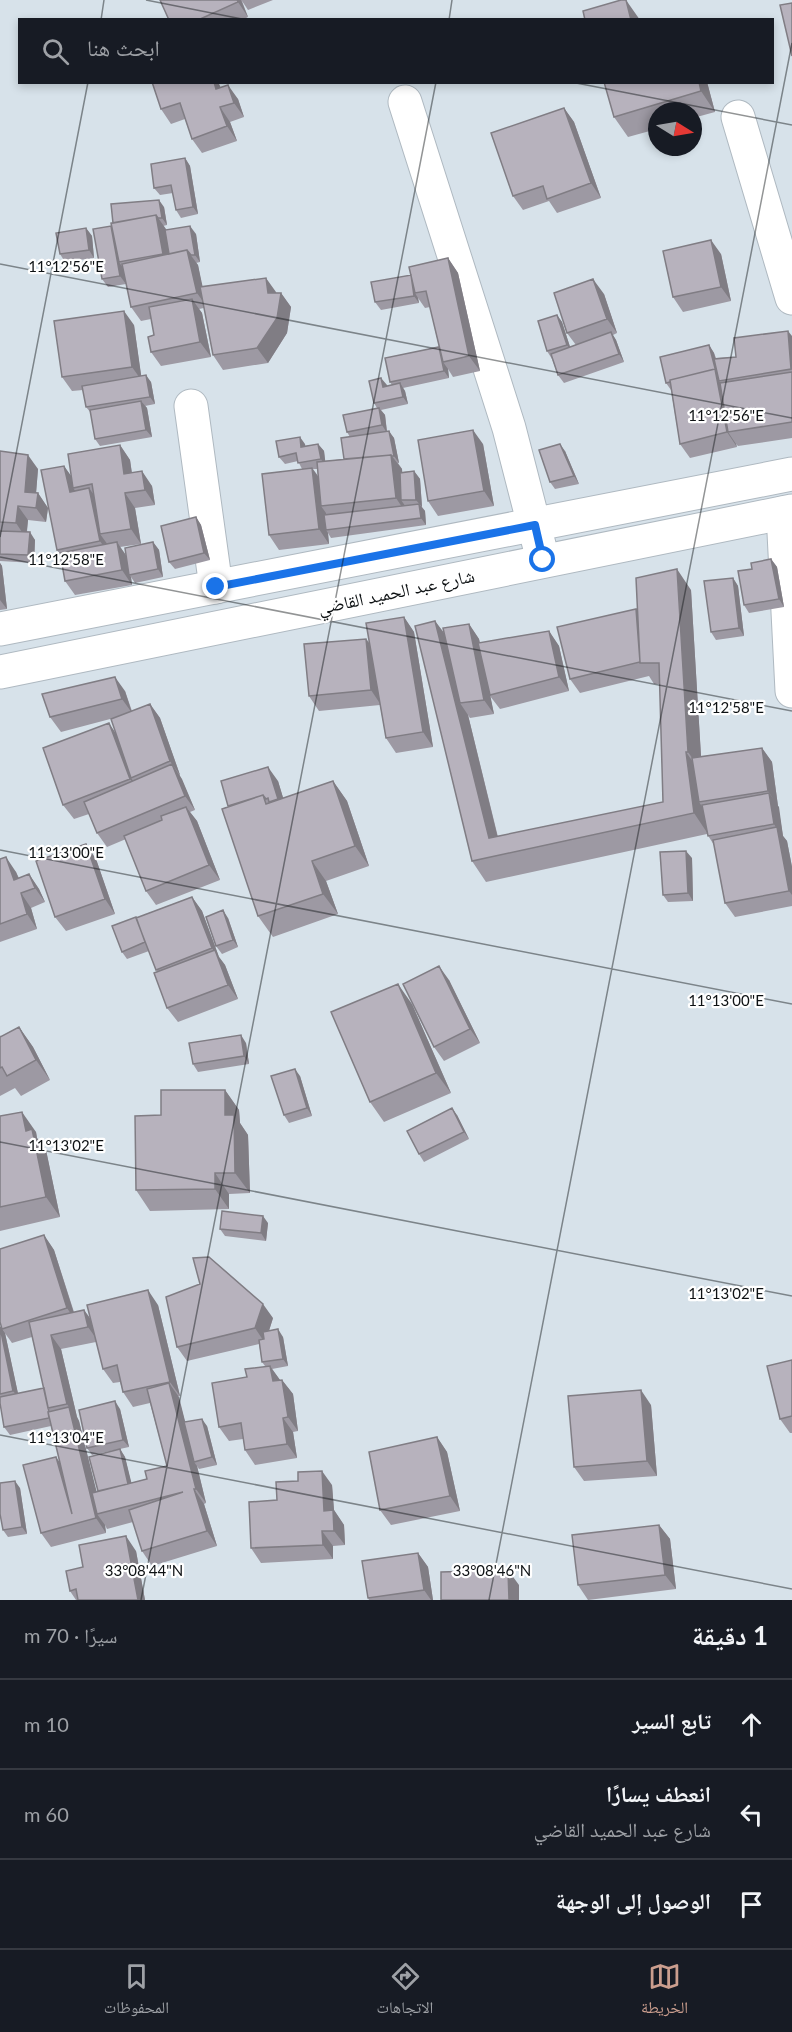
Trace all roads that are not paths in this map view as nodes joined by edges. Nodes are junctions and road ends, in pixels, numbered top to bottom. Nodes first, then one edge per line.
1 (405, 102) dead end
2 (738, 117) dead end
3 (792, 298) edge
4 (191, 406) dead end
5 (792, 474) edge
6 (787, 512) edge
7 (535, 525) junction
8 (543, 560) junction
9 (216, 587) junction
10 (0, 629) edge
11 (0, 672) edge
12 (792, 691) edge

1 - 7 main road
2 - 3 main road
4 - 9 main road
5 - 7 main road, شارع عبد الحميد القاضي
6 - 8 main road, شارع عبد الحميد القاضي
6 - 12 main road
7 - 8 main road
7 - 9 main road, شارع عبد الحميد القاضي
8 - 11 main road, شارع عبد الحميد القاضي
9 - 10 main road, شارع عبد الحميد القاضي

